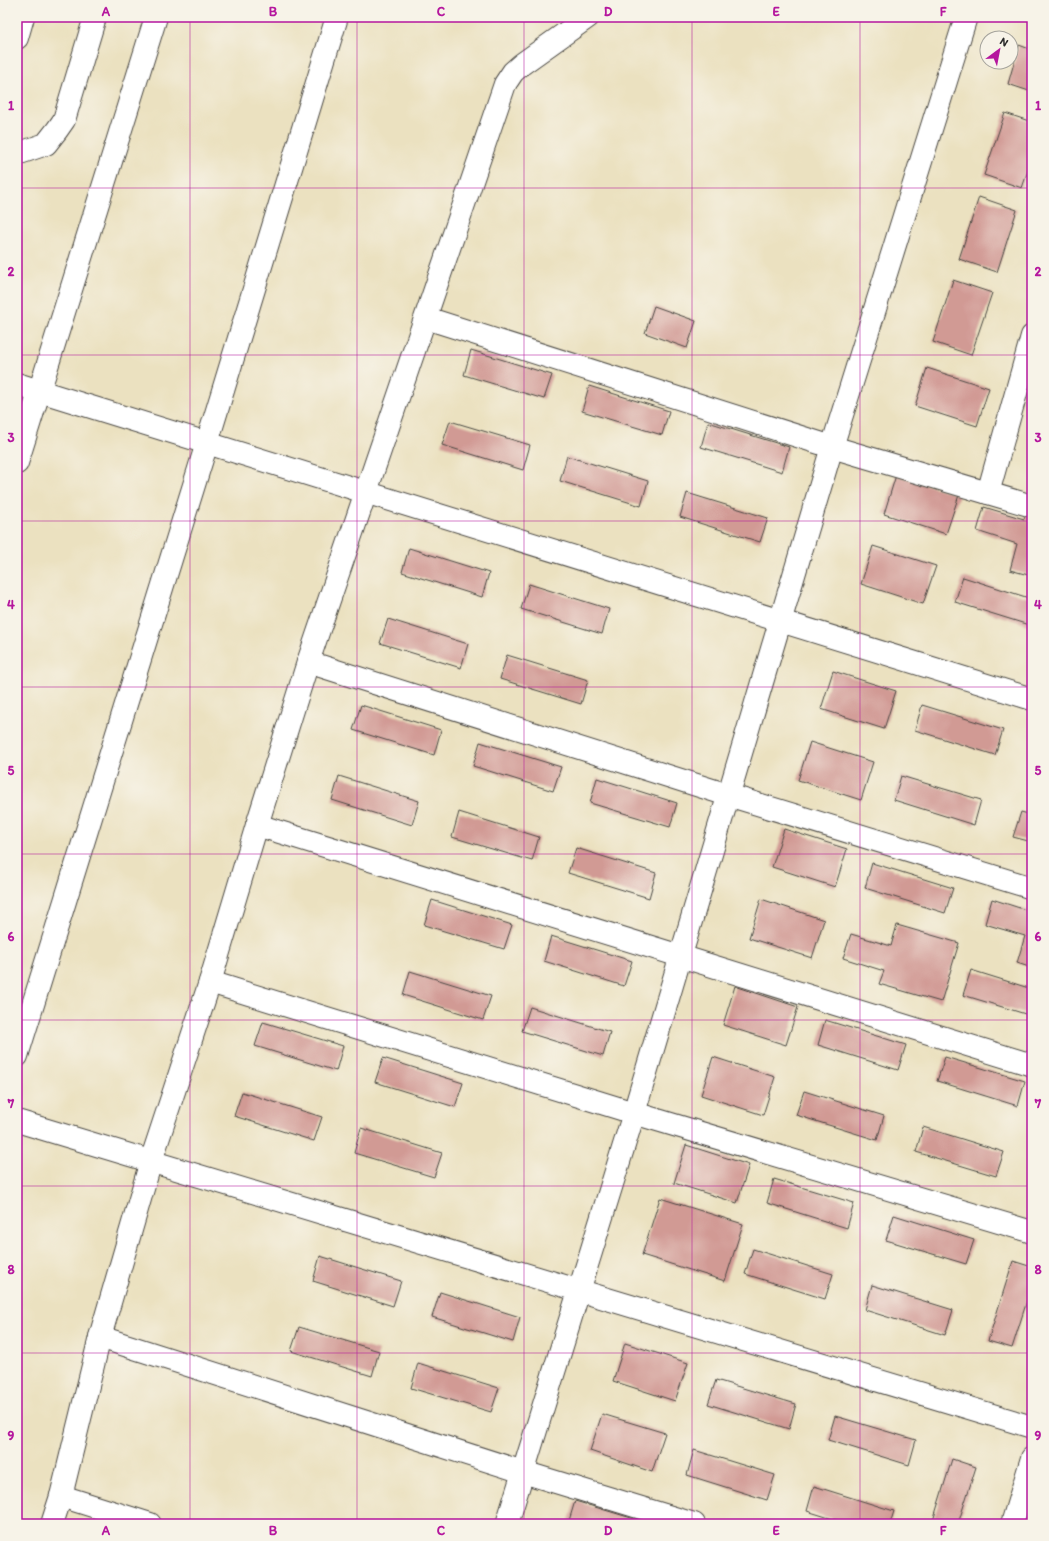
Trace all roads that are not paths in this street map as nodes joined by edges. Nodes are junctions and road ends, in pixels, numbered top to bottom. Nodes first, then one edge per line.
1 (23, 17) edge
2 (95, 17) edge
3 (156, 17) edge
4 (337, 17) edge
5 (588, 17) edge
6 (966, 17) edge
7 (17, 38) edge
8 (17, 154) edge
9 (426, 318) junction
10 (1032, 336) edge
11 (17, 384) edge
12 (40, 391) junction
13 (207, 443) junction
14 (832, 447) junction
15 (17, 463) edge
16 (366, 492) junction
17 (988, 493) junction
18 (1032, 506) edge
19 (780, 621) junction
20 (308, 662) junction
21 (1032, 699) edge
22 (728, 795) junction
23 (256, 825) junction
24 (1032, 888) edge
25 (680, 956) junction
26 (210, 982) junction
27 (17, 1056) edge
28 (1032, 1065) edge
29 (634, 1113) junction
30 (17, 1121) edge
31 (150, 1161) junction
32 (1032, 1232) edge
33 (580, 1290) junction
34 (100, 1337) junction
35 (1032, 1427) edge
36 (1032, 1458) edge
37 (523, 1472) junction
38 (61, 1496) junction
39 (52, 1524) edge
40 (150, 1524) edge
41 (507, 1524) edge
42 (694, 1524) edge
43 (1012, 1524) edge

1 - 7 street
2 - 8 street
3 - 12 street
4 - 13 street
5 - 9 street
6 - 14 street
9 - 14 street
9 - 16 street
10 - 17 street
11 - 12 street
12 - 13 street
12 - 15 street
13 - 16 street
13 - 27 street
14 - 17 street
14 - 19 street
16 - 19 street
16 - 20 street
17 - 18 street
19 - 21 street
19 - 22 street
20 - 22 street
20 - 23 street
22 - 24 street
22 - 25 street
23 - 25 street
23 - 26 street
25 - 28 street
25 - 29 street
26 - 29 street
26 - 31 street
29 - 32 street
29 - 33 street
30 - 31 street
31 - 33 street
31 - 34 street
33 - 35 street
33 - 37 street
34 - 37 street
34 - 38 street
36 - 43 street
37 - 41 street
37 - 42 street
38 - 39 street
38 - 40 street

